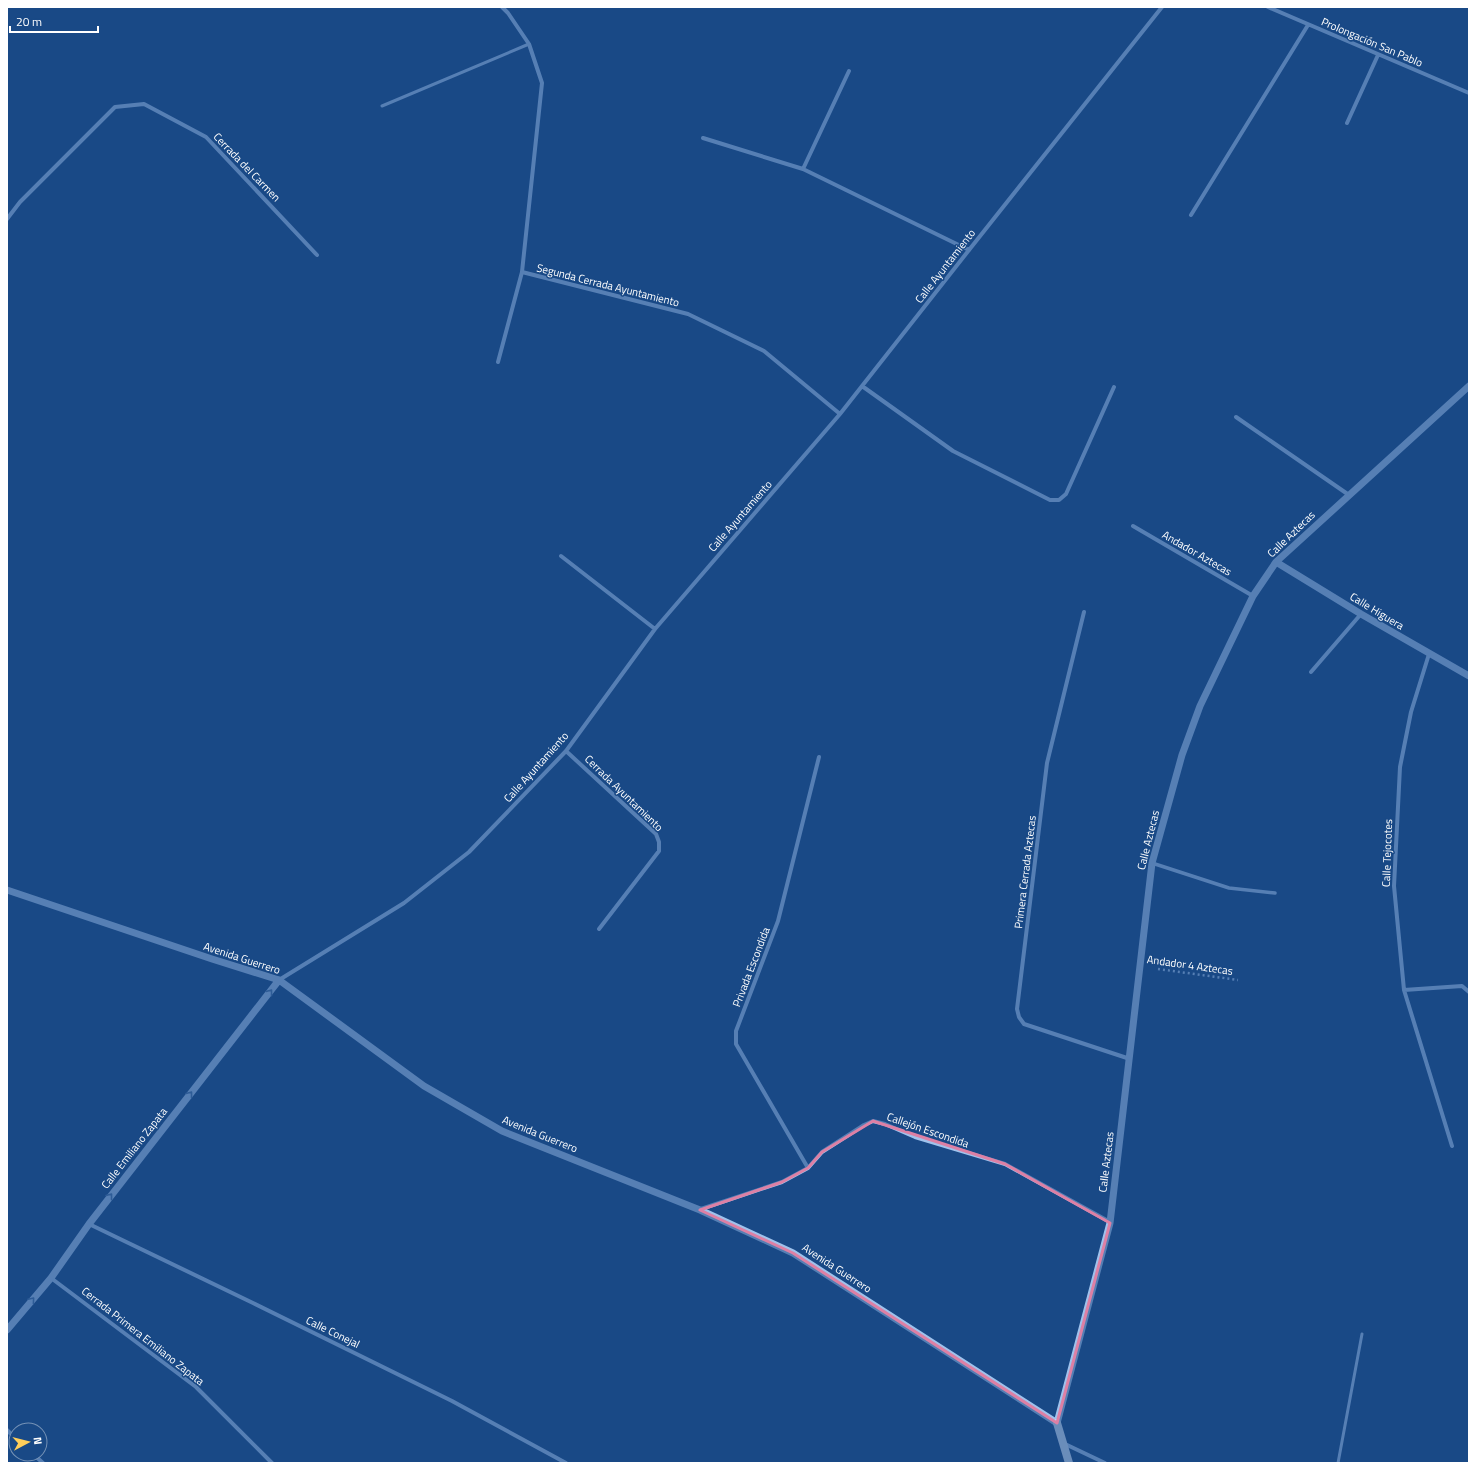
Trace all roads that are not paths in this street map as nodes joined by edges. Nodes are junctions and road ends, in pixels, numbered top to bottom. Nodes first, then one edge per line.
1 (502, 7) edge
2 (1162, 7) edge
3 (1268, 7) edge
4 (1308, 25) junction
5 (529, 44) junction
6 (1378, 55) junction
7 (849, 71) dead end
8 (1469, 92) edge
9 (382, 106) dead end
10 (1346, 124) dead end
11 (703, 138) dead end
12 (803, 169) junction
13 (1191, 215) dead end
14 (7, 219) edge
15 (969, 250) junction
16 (318, 255) dead end
17 (522, 272) junction
18 (498, 362) dead end
19 (862, 386) junction
20 (1469, 386) edge
21 (1114, 387) dead end
22 (840, 414) junction
23 (1236, 417) dead end
24 (1349, 495) junction
25 (1133, 526) dead end
26 (561, 556) dead end
27 (1276, 562) junction
28 (1253, 596) junction
29 (1084, 612) dead end
30 (1361, 614) junction
31 (655, 629) junction
32 (1429, 654) junction
33 (1311, 672) dead end
34 (1469, 676) edge
35 (566, 751) junction
36 (819, 756) dead end
37 (1152, 863) junction
38 (7, 890) edge
39 (1275, 893) dead end
40 (599, 929) dead end
41 (279, 980) junction
42 (1404, 990) junction
43 (1469, 992) edge
44 (1130, 1059) junction
45 (1452, 1146) dead end
46 (808, 1168) junction
47 (700, 1210) junction
48 (1110, 1222) junction
49 (88, 1224) junction
50 (51, 1278) junction
51 (7, 1330) edge
52 (1362, 1334) dead end
53 (1057, 1423) junction
54 (1062, 1443) junction
55 (272, 1463) edge
56 (566, 1463) edge
57 (1069, 1463) edge
58 (1105, 1463) edge
59 (1338, 1463) edge

1 - 5 street, Segunda Cerrada Ayuntamiento
2 - 15 street, Calle Ayuntamiento
3 - 4 street, Prolongación San Pablo
4 - 6 street, Prolongación San Pablo
4 - 13 street
5 - 9 lane
5 - 17 street, Segunda Cerrada Ayuntamiento
6 - 8 street, Prolongación San Pablo
6 - 10 street
7 - 12 street
11 - 12 street
12 - 15 street
14 - 16 street, Cerrada del Carmen
15 - 19 street, Calle Ayuntamiento
17 - 18 street
17 - 22 street, Segunda Cerrada Ayuntamiento
19 - 21 street
19 - 22 street, Calle Ayuntamiento
20 - 24 street, Calle Aztecas
22 - 31 street, Calle Ayuntamiento
23 - 24 street
24 - 27 street, Calle Aztecas
25 - 28 street, Andador Aztecas
26 - 31 street
27 - 28 street, Calle Aztecas
27 - 30 street, Calle Higuera
28 - 37 street, Calle Aztecas
29 - 44 street, Primera Cerrada Aztecas
30 - 32 street, Calle Higuera
30 - 33 street
31 - 35 street, Calle Ayuntamiento
32 - 34 street, Calle Higuera
32 - 42 street, Calle Tejocotes
35 - 40 street, Cerrada Ayuntamiento
35 - 41 street, Calle Ayuntamiento
36 - 46 street, Privada Escondida
37 - 39 street
37 - 44 street, Calle Aztecas
38 - 41 street, Avenida Guerrero
41 - 47 street, Avenida Guerrero
49 -> 41 street, Calle Emiliano Zapata
42 - 43 street
42 - 45 street, Calle Tejocotes
44 - 48 street, Calle Aztecas
46 - 47 street, Callejón Escondida
46 - 48 street, Callejón Escondida
47 - 53 street, Avenida Guerrero
48 - 53 street, Calle Aztecas
49 - 50 street, Calle Emiliano Zapata
49 - 56 street, Calle Conejal
51 -> 50 street, Calle Emiliano Zapata
50 - 55 street, Cerrada Primera Emiliano Zapata
52 - 59 lane
53 - 54 main road
54 - 57 main road
54 - 58 street

